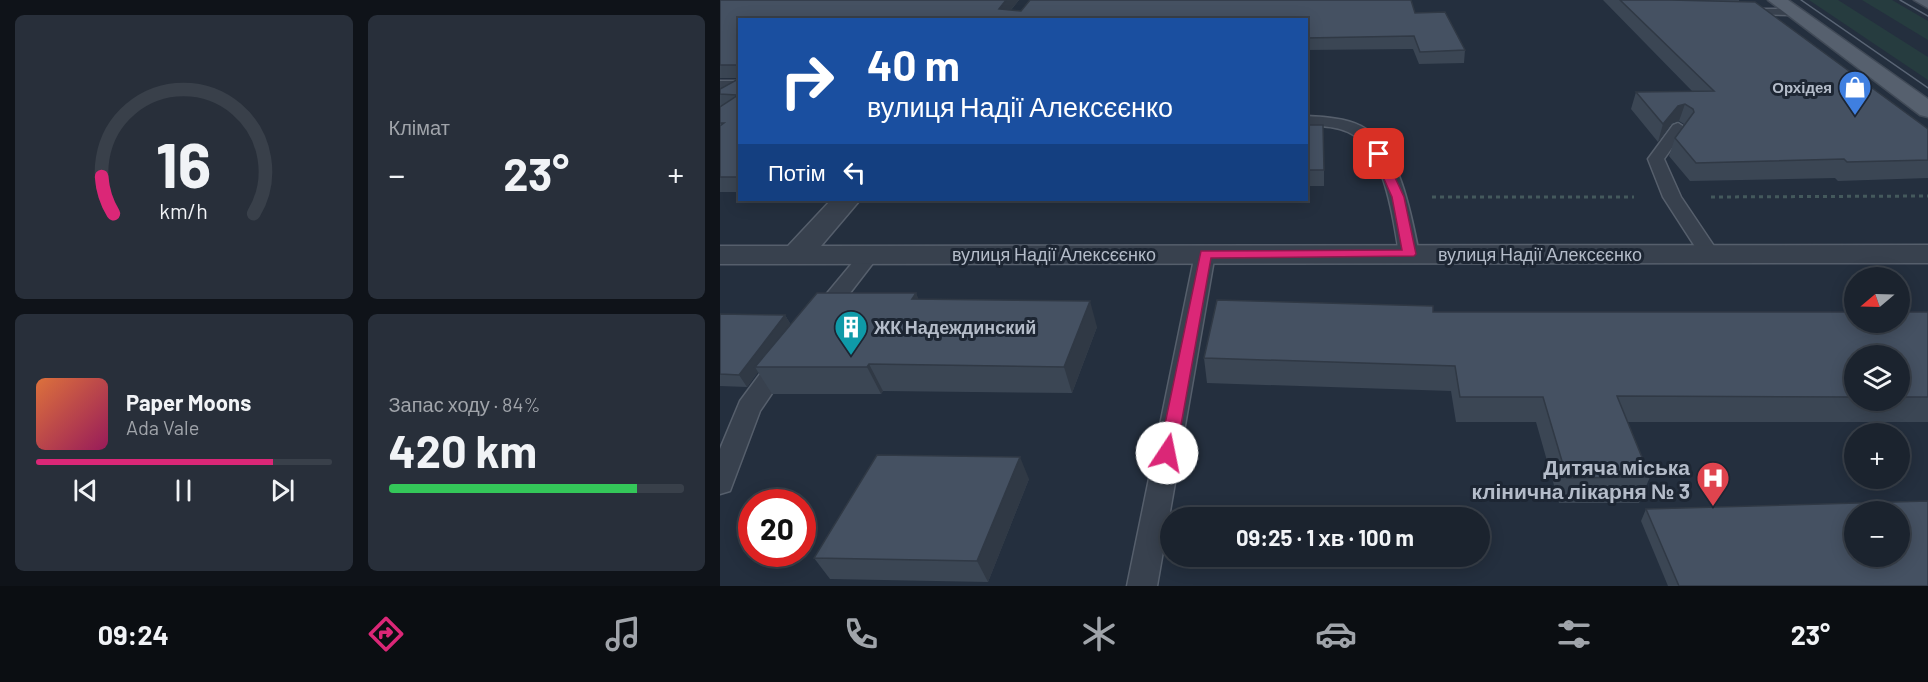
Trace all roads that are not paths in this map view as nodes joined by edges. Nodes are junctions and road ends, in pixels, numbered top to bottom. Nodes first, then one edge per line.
1 (1923, 0) edge
2 (1928, 3) edge
3 (1785, 6) edge
4 (1729, 12) edge
5 (720, 85) edge
6 (738, 85) edge
7 (1928, 110) edge
8 (1308, 120) edge
9 (1678, 128) edge
10 (845, 201) edge
11 (797, 254) junction
12 (870, 254) junction
13 (1205, 254) junction
14 (1409, 254) junction
15 (1928, 254) edge
16 (720, 255) edge
17 (1710, 255) junction
18 (720, 483) edge
19 (1142, 586) edge

1 - 2 main road
3 - 4 lane
3 - 7 main road
5 - 6 lane
8 - 14 lane
9 - 17 lane
10 - 11 street
11 - 12 street, вулиця Надії Алексєєнко
11 - 16 street, вулиця Надії Алексєєнко
12 - 13 street, вулиця Надії Алексєєнко
12 - 18 lane
13 - 14 street, вулиця Надії Алексєєнко
13 - 19 lane
14 - 17 street, вулиця Надії Алексєєнко
15 - 17 street, вулиця Надії Алексєєнко

